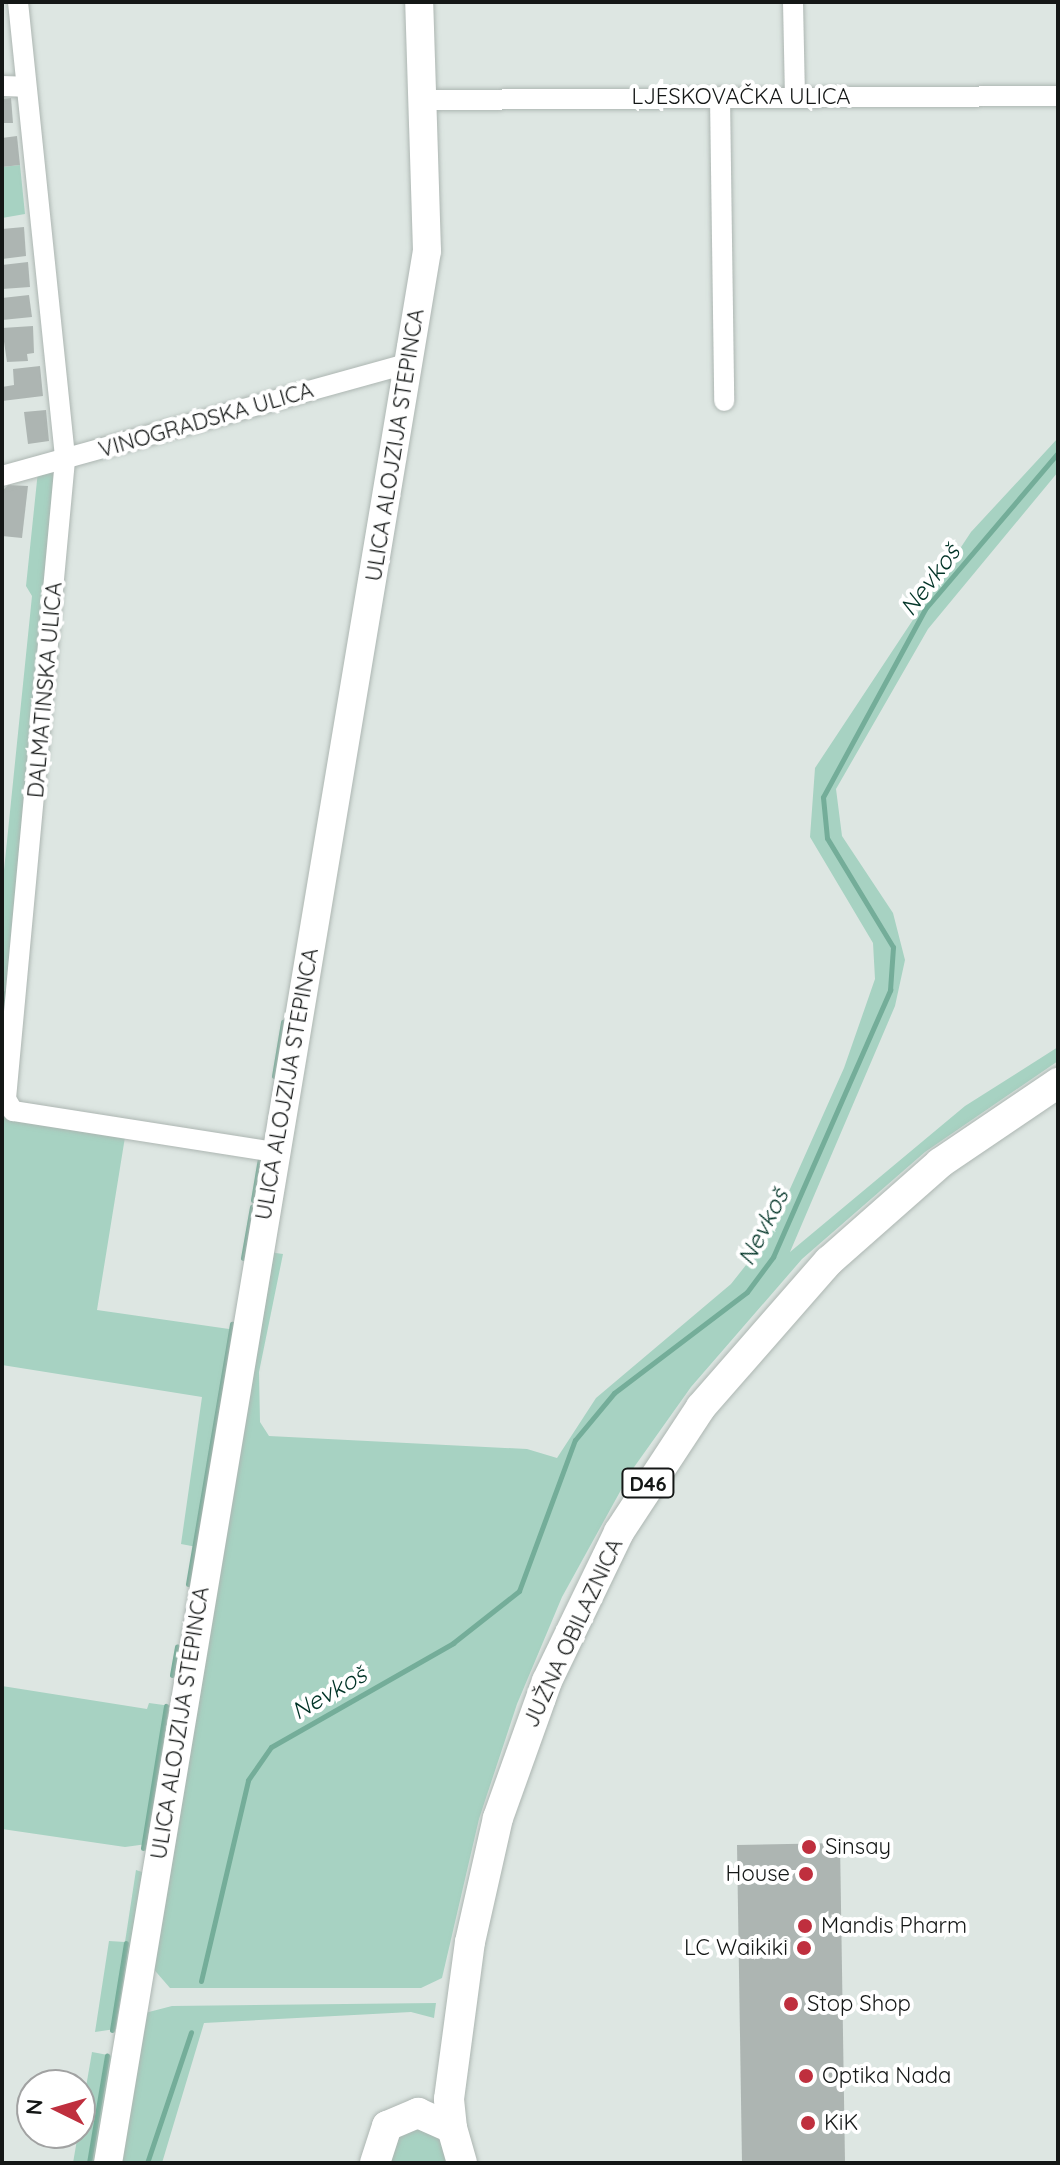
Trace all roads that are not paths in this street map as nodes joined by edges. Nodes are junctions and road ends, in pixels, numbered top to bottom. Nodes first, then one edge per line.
1 (18, 2) edge
2 (419, 2) edge
3 (793, 2) edge
4 (2, 86) edge
5 (25, 87) junction
6 (795, 96) junction
7 (1058, 96) edge
8 (720, 97) junction
9 (423, 100) junction
10 (410, 363) junction
11 (724, 401) dead end
12 (65, 460) junction
13 (2, 476) edge
14 (1058, 1083) edge
15 (275, 1152) junction
16 (459, 2025) junction
17 (418, 2113) junction
18 (452, 2128) junction
19 (108, 2163) edge
20 (375, 2163) edge
21 (462, 2163) edge

1 - 5 street, DALMATINSKA ULICA
2 - 9 main road, ULICA ALOJZIJA STEPINCA
3 - 6 street
4 - 5 street
5 - 12 street, DALMATINSKA ULICA
6 - 7 street, LJESKOVAČKA ULICA
6 - 8 street, LJESKOVAČKA ULICA
8 - 9 street, LJESKOVAČKA ULICA
8 - 11 street
9 - 10 main road, ULICA ALOJZIJA STEPINCA
10 - 12 street, VINOGRADSKA ULICA
10 - 15 main road, ULICA ALOJZIJA STEPINCA
12 - 13 street, VINOGRADSKA ULICA
12 - 15 street, DALMATINSKA ULICA
14 - 16 main road, JUŽNA OBILAZNICA / D46
15 - 19 main road, ULICA ALOJZIJA STEPINCA
16 - 17 main road, JUŽNA OBILAZNICA / D46
16 - 18 main road, JUŽNA OBILAZNICA / D46
17 - 18 main road
17 - 20 main road, D46
18 - 21 main road, D46

